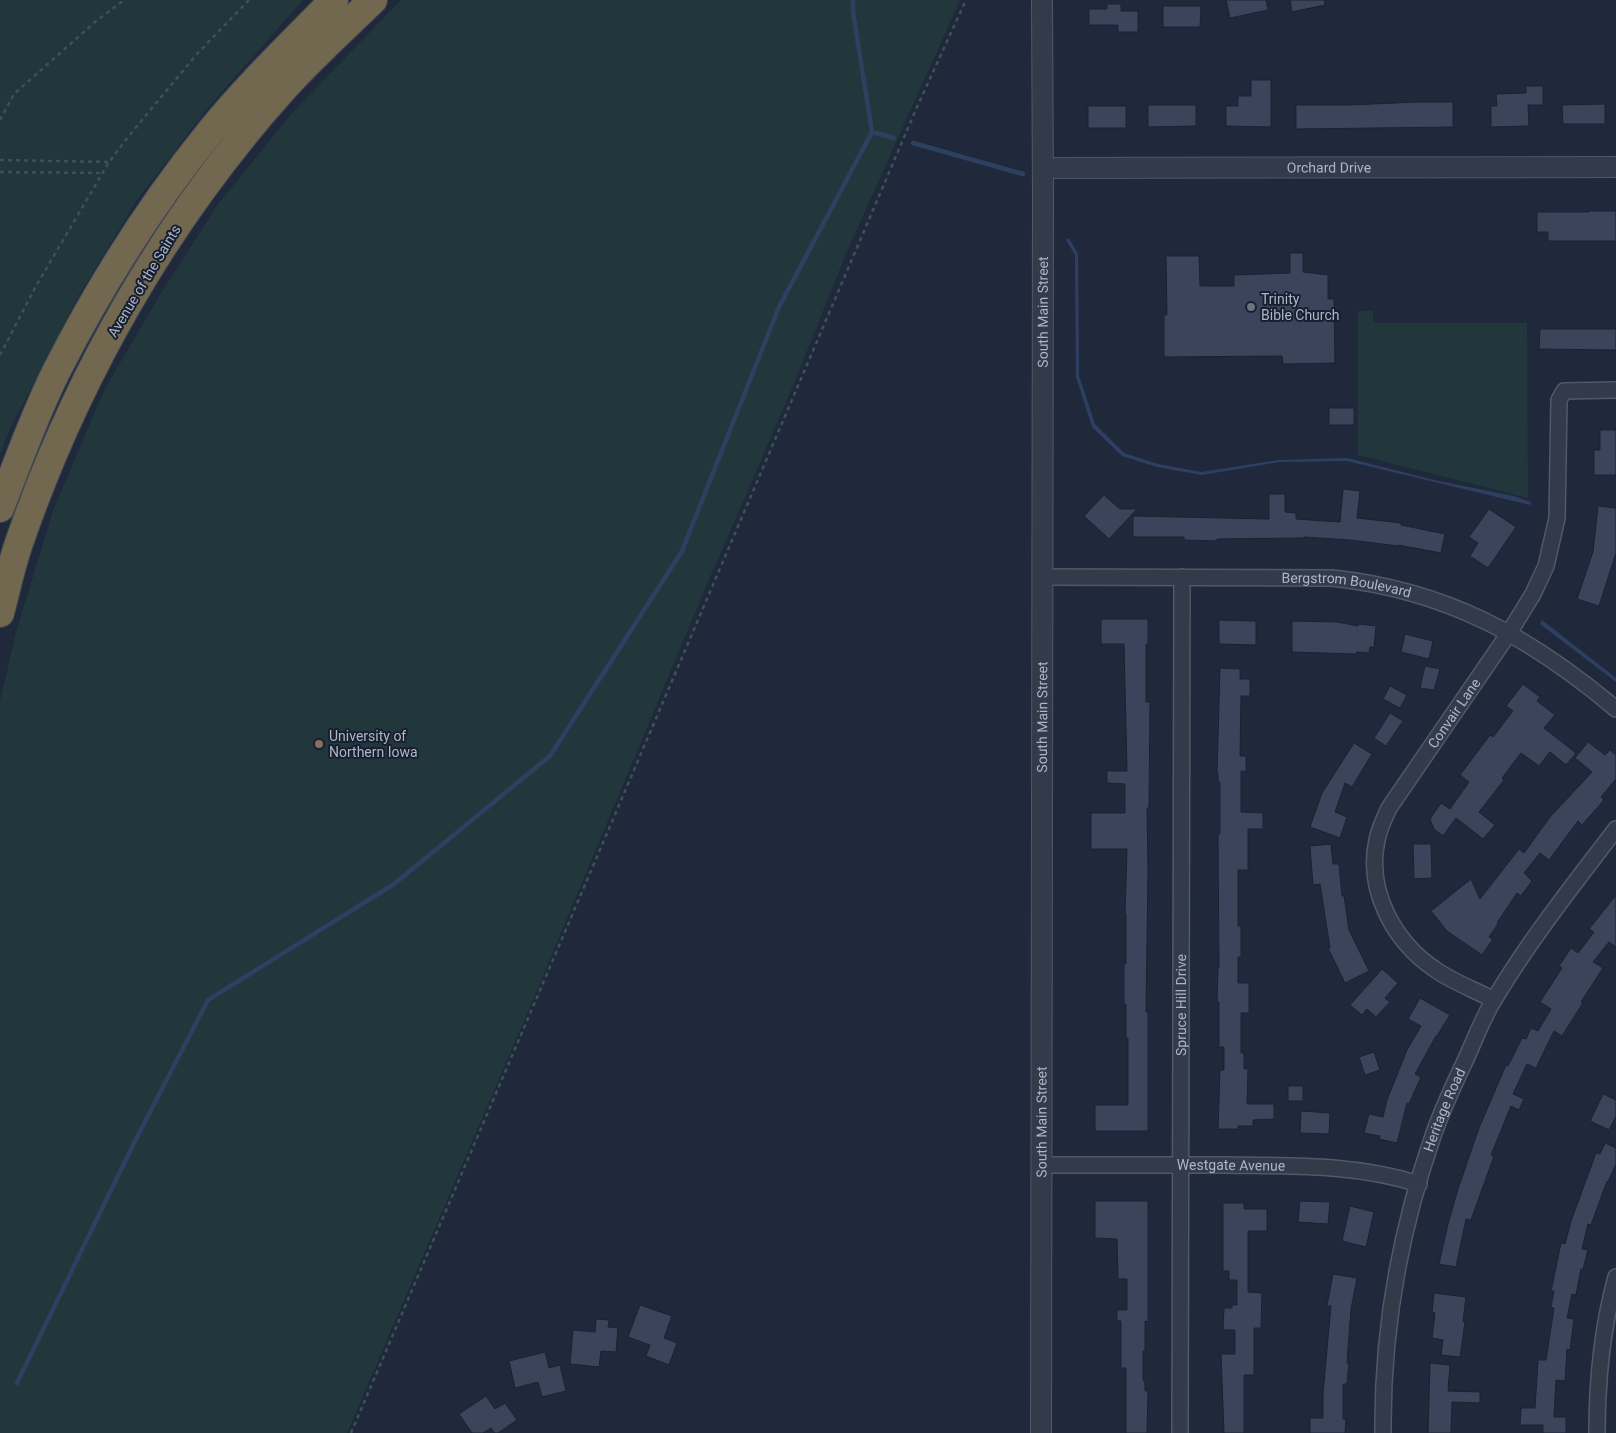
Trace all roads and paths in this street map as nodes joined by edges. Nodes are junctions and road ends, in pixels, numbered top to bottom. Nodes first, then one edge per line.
1 (124, 0) edge
2 (249, 0) edge
3 (334, 0) edge
4 (373, 0) edge
5 (966, 0) edge
6 (1042, 0) edge
7 (0, 120) edge
8 (0, 160) edge
9 (109, 162) junction
10 (1616, 167) edge
11 (1043, 168) junction
12 (0, 172) edge
13 (102, 173) junction
14 (0, 355) edge
15 (1616, 390) edge
16 (0, 508) edge
17 (1043, 576) junction
18 (1182, 577) junction
19 (0, 613) edge
20 (1510, 633) junction
21 (1616, 709) edge
22 (1616, 829) edge
23 (1494, 1000) junction
24 (1041, 1165) junction
25 (1181, 1165) junction
26 (1419, 1184) junction
27 (1616, 1277) edge
28 (351, 1433) edge
29 (1041, 1433) edge
30 (1180, 1433) edge
31 (1383, 1433) edge
32 (1597, 1433) edge

1 - 7 path
2 - 9 path
3 - 16 highway
4 - 19 highway, Avenue of the Saints
5 - 28 path
6 - 11 street, South Main Street
8 - 9 path
9 - 13 path
10 - 11 street, Orchard Drive
11 - 17 street, South Main Street
12 - 13 path
13 - 14 path
15 - 20 street, Convair Lane
17 - 18 street, Bergstrom Boulevard
17 - 24 street, South Main Street
18 - 20 street, Bergstrom Boulevard
18 - 25 street, Spruce Hill Drive
20 - 21 street, Bergstrom Boulevard
20 - 23 street, Convair Lane
22 - 23 street, Heritage Road
23 - 26 street, Heritage Road
24 - 25 street, Westgate Avenue
24 - 29 street, South Main Street
25 - 26 street, Westgate Avenue
25 - 30 street, Spruce Hill Drive
26 - 31 street, Heritage Road
27 - 32 street

